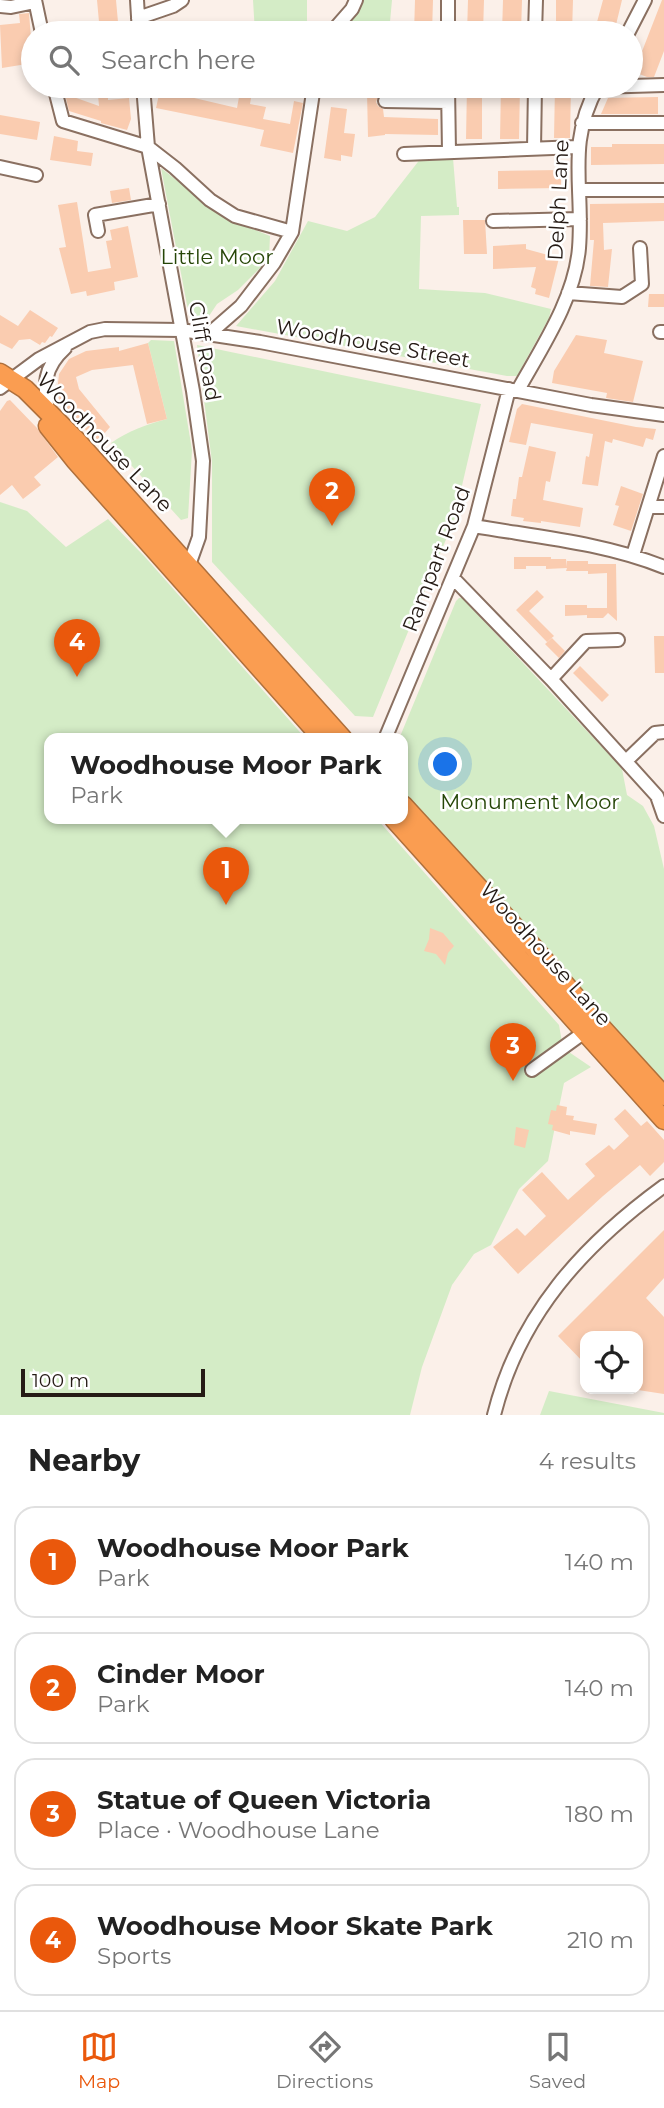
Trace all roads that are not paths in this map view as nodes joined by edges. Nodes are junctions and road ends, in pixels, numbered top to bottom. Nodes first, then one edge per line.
1 (137, 0) edge
2 (182, 0) edge
3 (356, 0) edge
4 (448, 0) edge
5 (536, 0) edge
6 (645, 0) edge
7 (35, 1) edge
8 (0, 6) edge
9 (138, 18) junction
10 (39, 21) edge
11 (138, 21) edge
12 (342, 21) edge
13 (448, 21) edge
14 (535, 21) edge
15 (634, 21) edge
16 (643, 85) edge
17 (664, 85) edge
18 (57, 98) edge
19 (144, 98) edge
20 (312, 98) edge
21 (448, 98) edge
22 (535, 98) edge
23 (592, 98) edge
24 (385, 101) dead end
25 (448, 102) junction
26 (582, 123) junction
27 (664, 123) edge
28 (148, 147) junction
29 (578, 147) junction
30 (534, 149) junction
31 (449, 152) junction
32 (404, 154) dead end
33 (0, 167) edge
34 (36, 175) dead end
35 (579, 190) junction
36 (664, 190) edge
37 (159, 204) junction
38 (580, 219) junction
39 (493, 221) dead end
40 (98, 232) dead end
41 (292, 232) junction
42 (640, 248) dead end
43 (568, 293) junction
44 (181, 330) junction
45 (209, 334) junction
46 (75, 338) junction
47 (3, 381) edge
48 (514, 389) junction
49 (48, 412) junction
50 (664, 415) edge
51 (664, 456) edge
52 (648, 507) junction
53 (664, 507) edge
54 (474, 526) junction
55 (633, 555) junction
56 (664, 567) edge
57 (183, 571) junction
58 (453, 578) junction
59 (618, 640) dead end
60 (551, 679) junction
61 (664, 732) edge
62 (318, 733) edge
63 (337, 733) edge
64 (388, 733) edge
65 (626, 761) junction
66 (661, 797) edge
67 (408, 810) edge
68 (664, 816) edge
69 (399, 824) edge
70 (586, 1031) junction
71 (532, 1070) dead end
72 (664, 1096) edge
73 (664, 1120) edge
74 (664, 1186) edge
75 (494, 1415) edge

1 - 9 street
2 - 9 street
3 - 12 street
4 - 13 street
5 - 14 street
6 - 15 street
7 - 8 street
7 - 10 street
9 - 11 street
16 - 17 street
18 - 28 street
19 - 28 street, Cliff Road
20 - 41 street
21 - 25 street
22 - 30 street
23 - 26 street, Delph Lane
24 - 25 street
25 - 31 street
26 - 27 street
26 - 29 street, Delph Lane
28 - 37 street, Cliff Road
28 - 41 street
29 - 30 street
29 - 35 street, Delph Lane
30 - 31 street
31 - 32 street
33 - 34 street
35 - 36 street
35 - 38 street, Delph Lane
37 - 40 street
37 - 44 street, Cliff Road
38 - 39 street
38 - 43 street, Delph Lane
41 - 45 street
42 - 43 street
43 - 48 street, Delph Lane
44 - 45 street, Woodhouse Street
44 - 46 street, Woodhouse Street
44 - 57 street, Cliff Road
45 - 48 street, Woodhouse Street
46 - 47 street, Woodhouse Street
46 - 49 street
47 - 49 highway, Woodhouse Lane
47 - 57 highway, Woodhouse Lane
48 - 50 street, Woodhouse Street
48 - 54 street, Rampart Road
49 - 57 highway, Woodhouse Lane
51 - 52 street
52 - 53 street
52 - 55 street
54 - 55 street
54 - 58 street, Rampart Road
55 - 56 street
57 - 62 highway, Woodhouse Lane
57 - 63 highway, Woodhouse Lane
58 - 60 street
58 - 64 street, Rampart Road
59 - 60 street
60 - 65 street
61 - 65 street
65 - 66 street
66 - 68 street
67 - 72 highway, Woodhouse Lane
69 - 70 highway, Woodhouse Lane
70 - 71 street
70 - 73 highway, Woodhouse Lane
74 - 75 street

